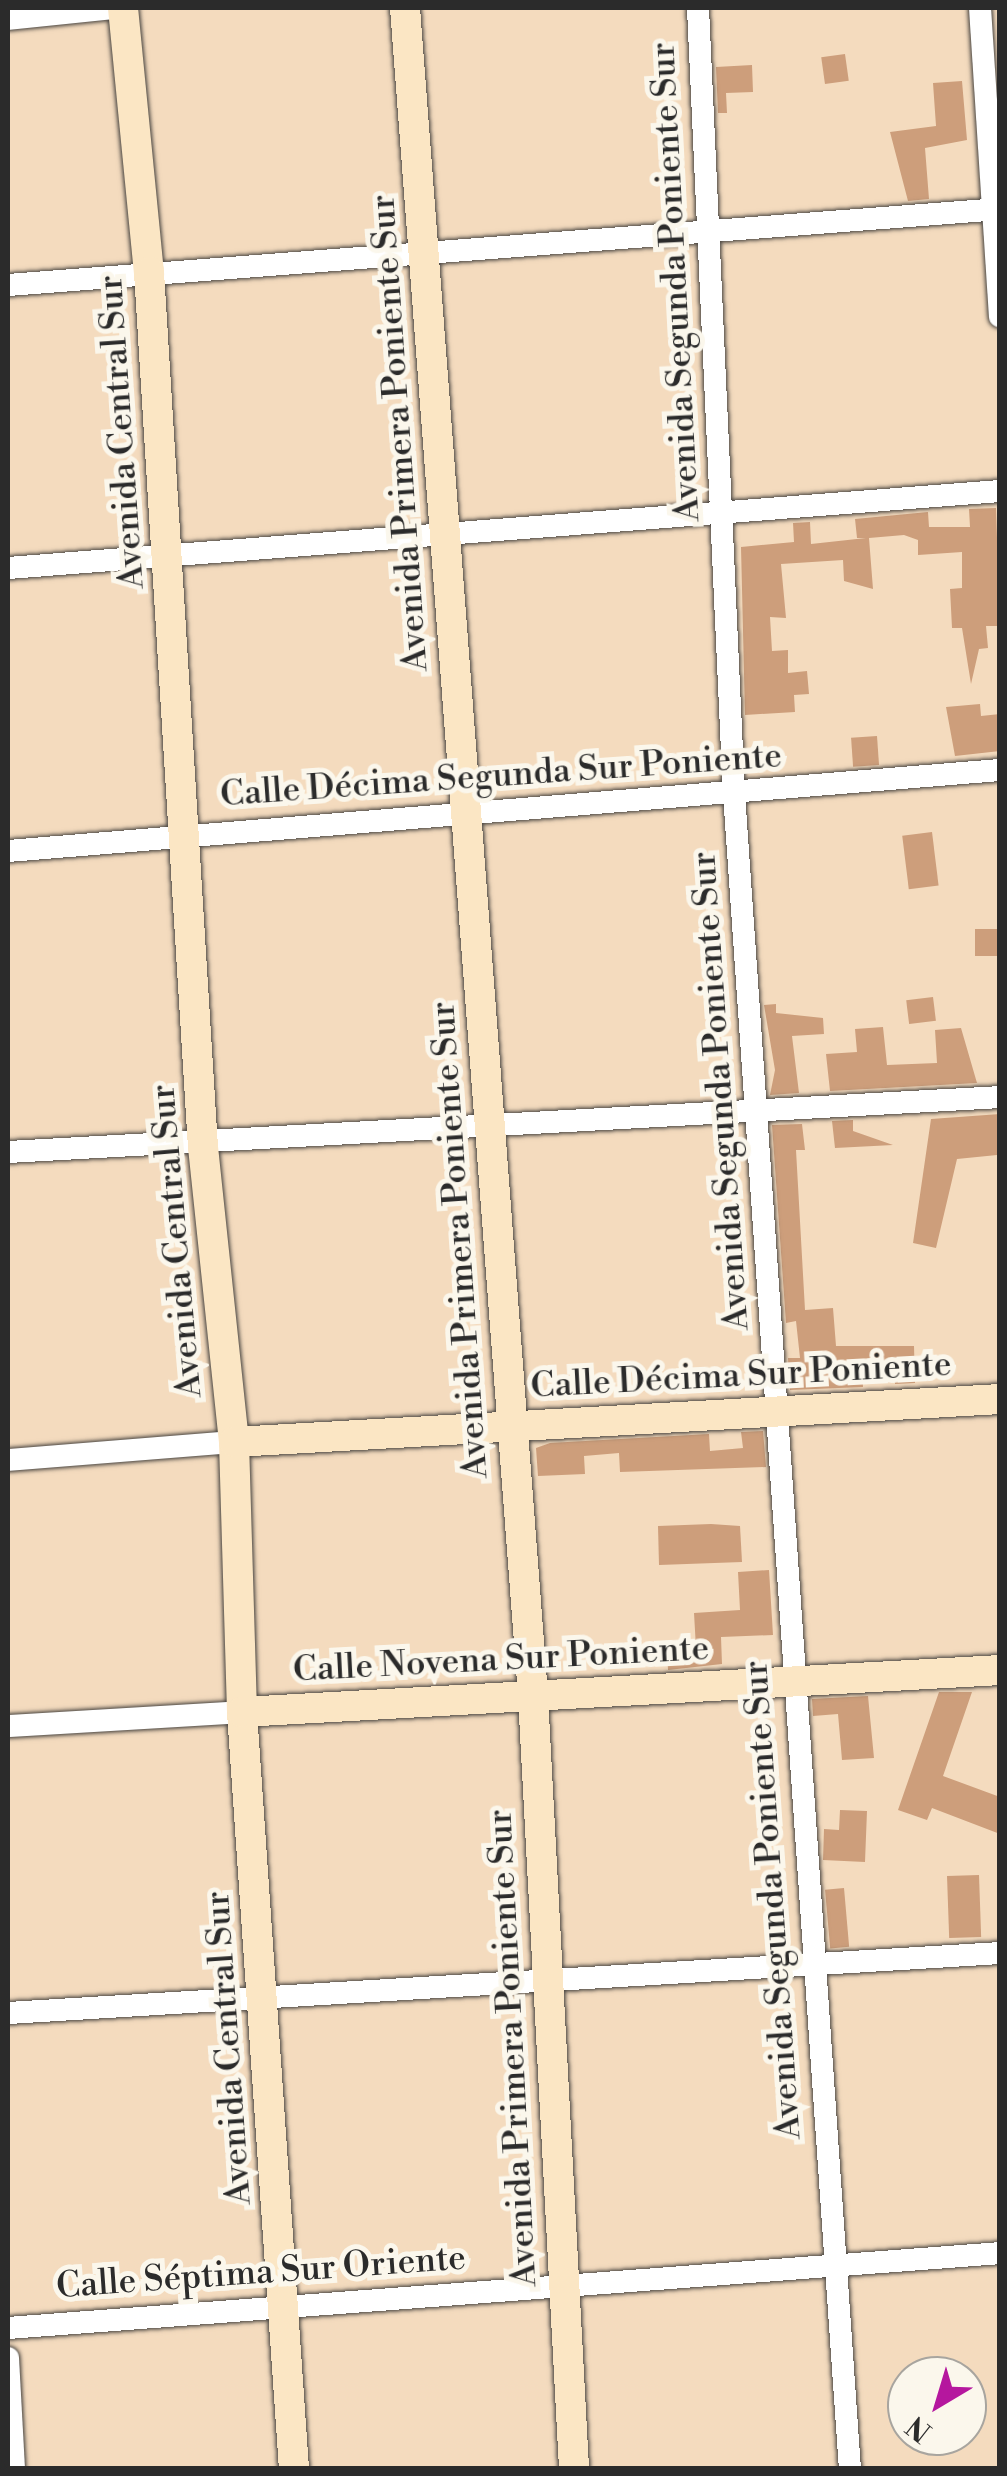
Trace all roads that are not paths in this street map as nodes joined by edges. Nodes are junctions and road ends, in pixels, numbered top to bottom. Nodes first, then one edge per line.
1 (114, 8) edge
2 (123, 8) edge
3 (405, 8) edge
4 (698, 8) edge
5 (980, 8) edge
6 (8, 18) edge
7 (996, 209) edge
8 (711, 230) junction
9 (423, 252) junction
10 (149, 272) junction
11 (8, 285) edge
12 (1000, 316) edge
13 (1000, 492) edge
14 (722, 512) junction
15 (445, 533) junction
16 (167, 554) junction
17 (8, 568) edge
18 (1000, 770) edge
19 (734, 794) junction
20 (467, 812) junction
21 (187, 836) junction
22 (8, 851) edge
23 (1000, 1097) edge
24 (755, 1109) junction
25 (487, 1130) junction
26 (203, 1146) junction
27 (8, 1152) edge
28 (1000, 1398) edge
29 (780, 1411) junction
30 (512, 1426) junction
31 (234, 1442) junction
32 (8, 1460) edge
33 (1000, 1670) edge
34 (792, 1682) junction
35 (533, 1696) junction
36 (242, 1712) junction
37 (8, 1726) edge
38 (1000, 1954) edge
39 (812, 1964) junction
40 (546, 1981) junction
41 (263, 1998) junction
42 (8, 2013) edge
43 (1000, 2253) edge
44 (835, 2266) junction
45 (563, 2285) junction
46 (285, 2306) junction
47 (8, 2328) edge
48 (8, 2358) edge
49 (14, 2468) edge
50 (294, 2468) edge
51 (574, 2468) edge
52 (850, 2468) edge

1 - 6 street
2 - 10 street, Avenida Central Sur
3 - 9 street, Avenida Primera Poniente Sur
4 - 8 street, Avenida Segunda Poniente Sur
5 - 7 street
7 - 8 street
7 - 12 street
8 - 9 street
8 - 14 street, Avenida Segunda Poniente Sur
9 - 10 street
9 - 15 street, Avenida Primera Poniente Sur
10 - 11 street
10 - 16 street, Avenida Central Sur
13 - 14 street
14 - 15 street
14 - 19 street, Avenida Segunda Poniente Sur
15 - 16 street
15 - 20 street, Avenida Primera Poniente Sur
16 - 17 street
16 - 21 street, Avenida Central Sur
18 - 19 street, Calle Décima Segunda Sur Poniente
19 - 20 street, Calle Décima Segunda Sur Poniente
19 - 24 street, Avenida Segunda Poniente Sur
20 - 21 street, Calle Décima Segunda Sur Poniente
20 - 25 street, Avenida Primera Poniente Sur
21 - 22 street, Calle Décima Segunda Sur Poniente
21 - 26 street, Avenida Central Sur
23 - 24 street
24 - 25 street
24 - 29 street, Avenida Segunda Poniente Sur
25 - 26 street
25 - 30 street, Avenida Primera Poniente Sur
26 - 27 street
26 - 31 street, Avenida Central Sur
28 - 29 street, Calle Décima Sur Poniente
29 - 30 street, Calle Décima Sur Poniente
29 - 34 street, Avenida Segunda Poniente Sur
30 - 31 street, Calle Décima Sur Poniente
30 - 35 street, Avenida Primera Poniente Sur
31 - 32 street, Calle Décima Sur Poniente
31 - 36 street, Avenida Central Sur
33 - 34 street, Calle Novena Sur Poniente
34 - 35 street, Calle Novena Sur Poniente
34 - 39 street, Avenida Segunda Poniente Sur
35 - 36 street, Calle Novena Sur Poniente
35 - 40 street, Avenida Primera Poniente Sur
36 - 37 street, Calle Novena Sur Poniente
36 - 41 street, Avenida Central Sur
38 - 39 street
39 - 40 street
39 - 44 street, Avenida Segunda Poniente Sur
40 - 41 street
40 - 45 street, Avenida Primera Poniente Sur
41 - 42 street
41 - 46 street, Avenida Central Sur
43 - 44 street, Calle Séptima Sur Oriente
44 - 45 street, Calle Séptima Sur Oriente
44 - 52 street, Avenida Segunda Poniente Sur
45 - 46 street, Calle Séptima Sur Oriente
45 - 51 street, Avenida Primera Poniente Sur
46 - 47 street, Calle Séptima Sur Oriente
46 - 50 street, Avenida Central Sur
48 - 49 street

